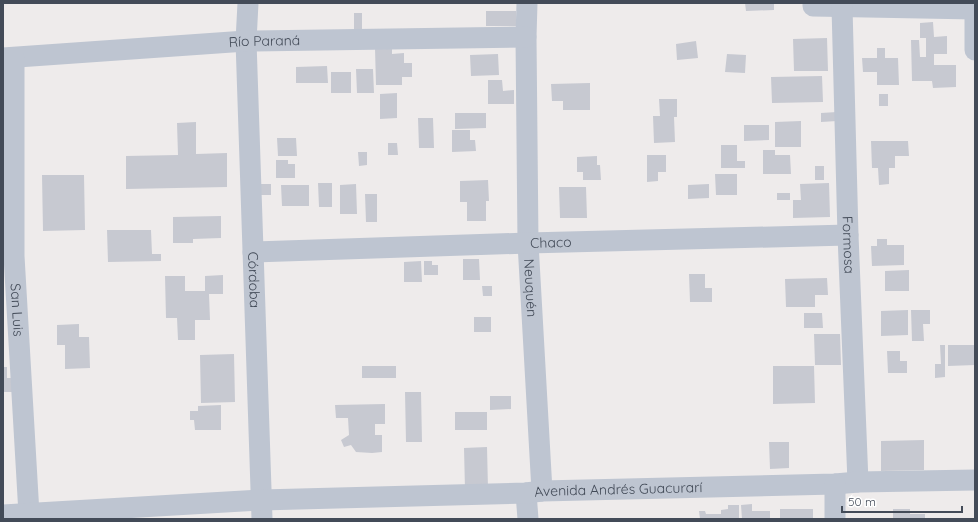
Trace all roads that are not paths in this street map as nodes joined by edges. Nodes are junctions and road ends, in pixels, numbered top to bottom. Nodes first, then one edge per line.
1 (248, 3) edge
2 (527, 3) edge
3 (813, 5) edge
4 (842, 7) junction
5 (975, 9) edge
6 (526, 37) junction
7 (246, 41) junction
8 (975, 50) edge
9 (8, 58) edge
10 (848, 235) junction
11 (528, 243) junction
12 (253, 252) junction
13 (8, 256) edge
14 (975, 480) edge
15 (858, 482) junction
16 (836, 484) junction
17 (534, 492) junction
18 (262, 510) edge
19 (29, 514) junction
20 (4, 516) edge
21 (528, 519) edge
22 (835, 519) edge

1 - 7 street, Córdoba
2 - 6 street, Neuquén
3 - 4 street
4 - 5 street
4 - 10 street, Formosa
5 - 8 street
6 - 7 street, Río Paraná
6 - 11 street, Neuquén
7 - 9 street, Río Paraná
7 - 12 street, Córdoba
9 - 13 street, San Luis
10 - 11 street, Chaco
10 - 15 street, Formosa
11 - 12 street, Chaco
11 - 17 street, Neuquén
12 - 18 street, Córdoba
13 - 19 street, San Luis
14 - 15 street, Avenida Andrés Guacurarí
15 - 16 street, Avenida Andrés Guacurarí
16 - 17 street, Avenida Andrés Guacurarí
16 - 22 street
17 - 18 street, Avenida Andrés Guacurarí
17 - 21 street, Neuquén
18 - 19 street, Avenida Andrés Guacurarí
19 - 20 street, Avenida Andrés Guacurarí

